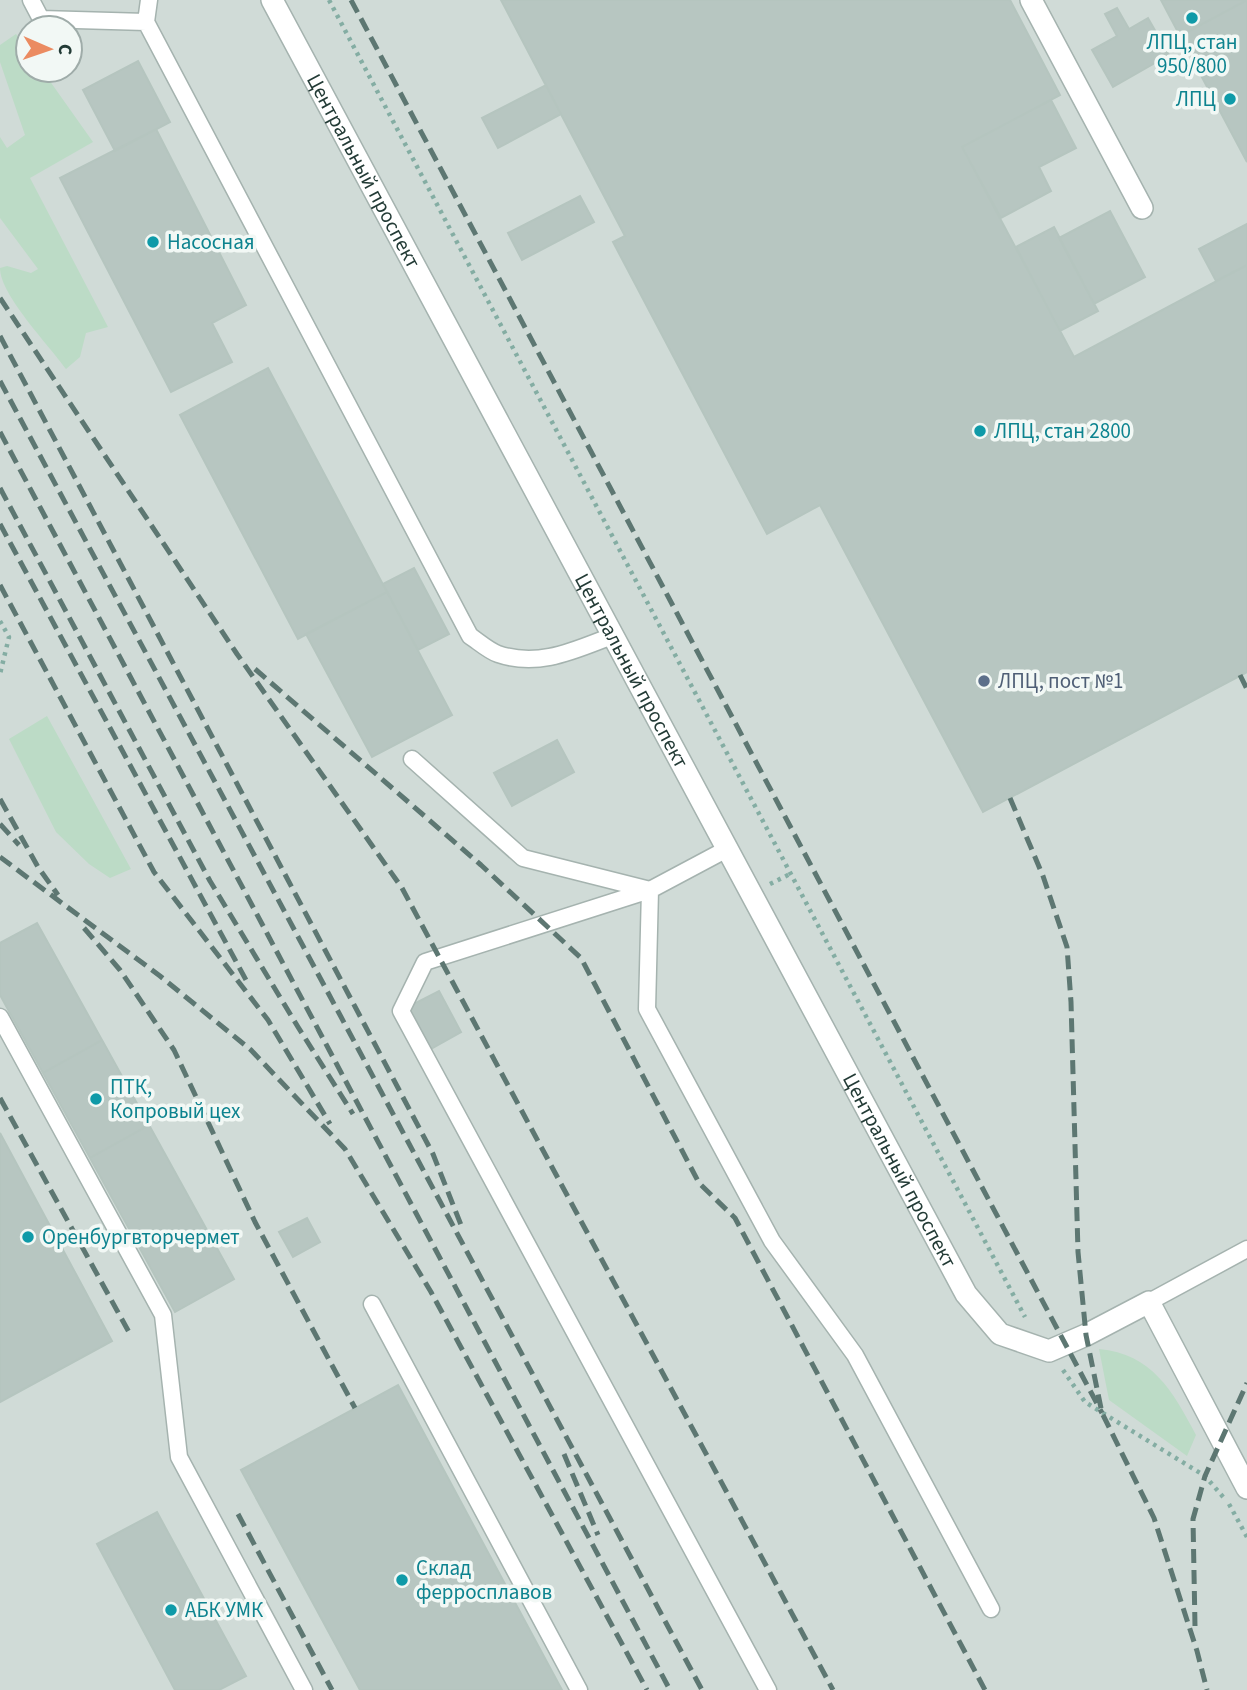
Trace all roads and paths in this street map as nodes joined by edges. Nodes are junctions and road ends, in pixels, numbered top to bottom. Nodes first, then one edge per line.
1 (31, 0) edge
2 (149, 0) edge
3 (272, 0) edge
4 (329, 0) edge
5 (1031, 0) edge
6 (146, 22) junction
7 (1142, 208) dead end
8 (0, 621) edge
9 (612, 636) junction
10 (0, 674) edge
11 (412, 759) dead end
12 (727, 849) junction
13 (650, 890) junction
14 (0, 1017) edge
15 (1247, 1249) edge
16 (1149, 1302) junction
17 (373, 1304) dead end
18 (1026, 1319) dead end
19 (1049, 1351) junction
20 (1247, 1488) edge
21 (1247, 1537) edge
22 (991, 1609) dead end
23 (304, 1690) edge
24 (579, 1690) edge
25 (768, 1690) edge

1 - 6 lane
2 - 6 lane
3 - 9 street, Центральный проспект
4 - 18 path
5 - 7 street
6 - 9 lane
8 - 10 path
9 - 12 street, Центральный проспект
11 - 13 lane
12 - 13 lane
12 - 19 street, Центральный проспект
13 - 22 lane
13 - 25 lane
14 - 23 lane
15 - 16 lane
16 - 19 street
16 - 20 street
17 - 24 lane
19 - 21 path

